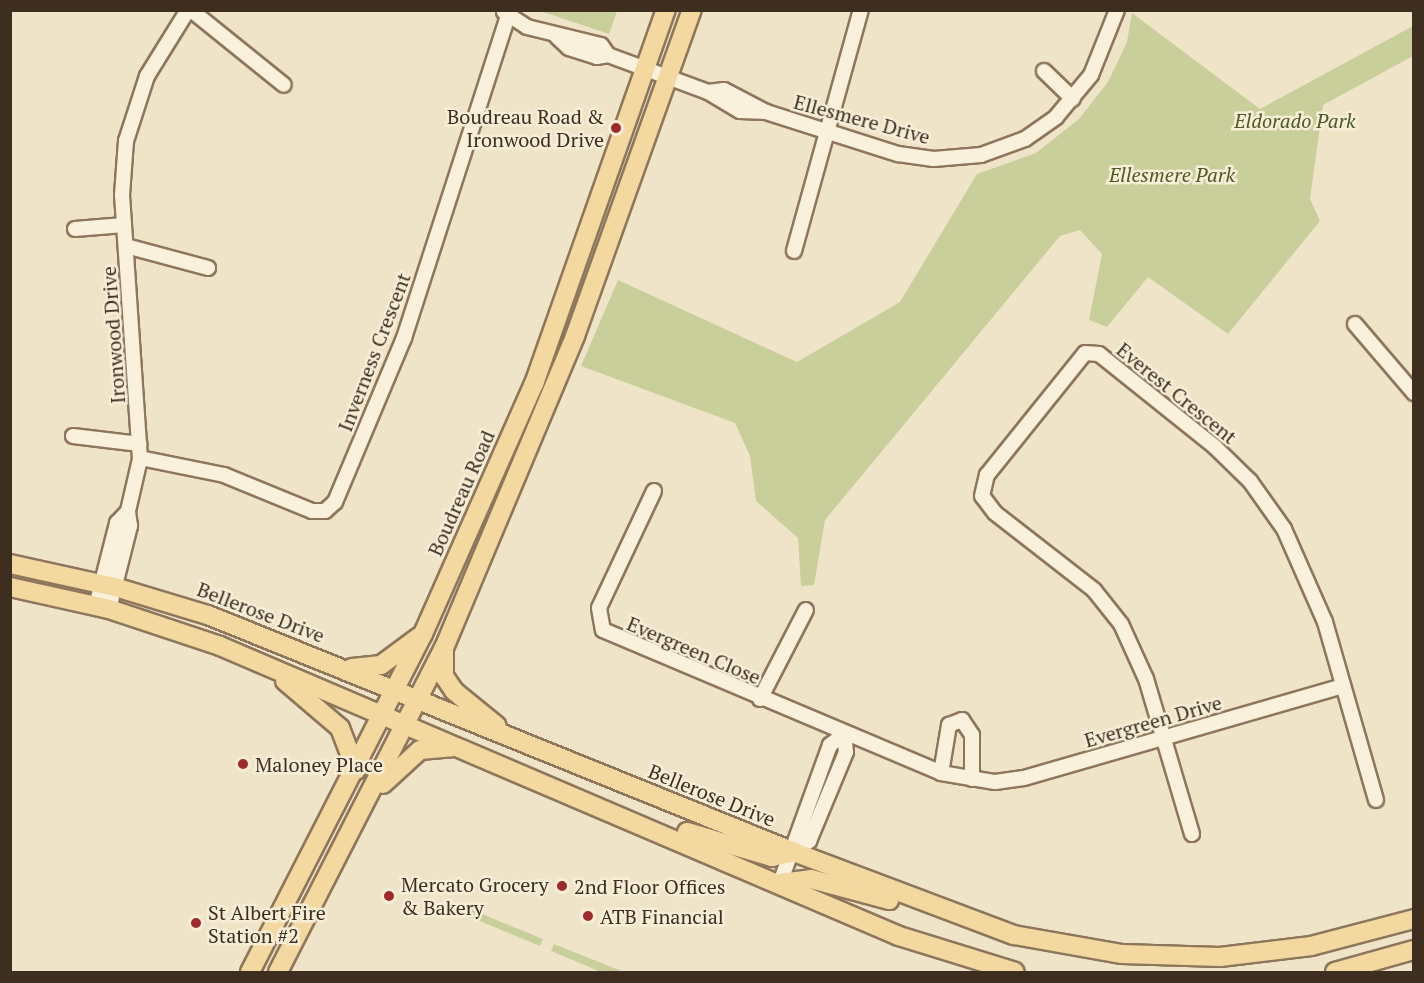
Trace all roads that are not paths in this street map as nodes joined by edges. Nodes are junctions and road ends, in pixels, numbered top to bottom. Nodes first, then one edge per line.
1 (190, 10) edge
2 (666, 10) edge
3 (692, 10) edge
4 (861, 10) edge
5 (1117, 10) edge
6 (505, 13) edge
7 (646, 69) junction
8 (1044, 71) dead end
9 (670, 78) junction
10 (284, 85) dead end
11 (1073, 99) junction
12 (827, 134) junction
13 (124, 225) junction
14 (75, 229) dead end
15 (126, 246) junction
16 (794, 251) dead end
17 (207, 268) dead end
18 (1355, 324) dead end
19 (1413, 393) edge
20 (72, 436) dead end
21 (140, 444) junction
22 (140, 458) junction
23 (654, 491) dead end
24 (10, 564) edge
25 (109, 585) junction
26 (10, 587) edge
27 (103, 607) junction
28 (806, 610) dead end
29 (423, 634) junction
30 (444, 648) junction
31 (253, 659) junction
32 (339, 666) junction
33 (1343, 686) junction
34 (395, 690) junction
35 (417, 699) junction
36 (760, 699) junction
37 (384, 714) junction
38 (407, 723) junction
39 (844, 734) junction
40 (1163, 738) junction
41 (518, 741) junction
42 (469, 749) junction
43 (356, 770) junction
44 (941, 773) junction
45 (972, 780) junction
46 (1376, 800) dead end
47 (367, 804) junction
48 (596, 804) junction
49 (1192, 834) dead end
50 (794, 852) junction
51 (780, 883) junction
52 (1413, 919) edge
53 (978, 924) junction
54 (1413, 950) edge
55 (250, 972) edge
56 (279, 972) edge
57 (1015, 972) edge
58 (1335, 972) edge

1 - 10 street
1 - 13 street, Ironwood Drive
2 - 7 main road, Boudreau Road
3 - 9 main road
4 - 12 street
5 - 11 street, Ellesmere Drive
6 - 7 street
6 - 22 street, Inverness Crescent
7 - 9 street, Ellesmere Drive
7 - 29 main road, Boudreau Road
8 - 11 street
9 - 12 street, Ellesmere Drive
9 - 30 main road
11 - 12 street, Ellesmere Drive
12 - 16 street
13 - 14 street
13 - 15 street, Ironwood Drive
15 - 17 street
15 - 21 street, Ironwood Drive
18 - 19 street
20 - 21 street
21 - 22 street, Ironwood Drive
22 - 25 street, Ironwood Drive
23 - 36 street, Evergreen Close
24 - 25 main road, Bellerose Drive
25 - 27 street, Ironwood Drive
25 - 32 main road, Bellerose Drive
26 - 27 main road
27 - 31 main road
28 - 36 street
29 - 32 main road
29 - 34 main road, Boudreau Road
30 - 35 main road
30 - 41 main road
31 - 37 main road
31 - 43 main road
32 - 34 main road, Bellerose Drive
33 - 40 street, Evergreen Drive
33 - 40 street, Everest Crescent
33 - 46 street
34 - 35 main road, Bellerose Drive
34 - 37 main road, Boudreau Road
35 - 38 main road
35 - 41 main road, Bellerose Drive
36 - 39 street, Evergreen Close
37 - 38 main road
37 - 43 main road, Boudreau Road
38 - 42 main road
38 - 47 main road
39 - 44 street, Evergreen Drive
39 - 50 street
40 - 45 street, Evergreen Drive
40 - 49 street
41 - 50 main road, Bellerose Drive
42 - 47 main road
42 - 48 main road
43 - 55 main road, Boudreau Road
44 - 45 street, Evergreen Drive
44 - 45 street
47 - 56 main road
48 - 50 main road
48 - 51 main road
50 - 51 street
50 - 53 main road, Bellerose Drive
51 - 53 main road
51 - 57 main road
52 - 53 main road, Bellerose Drive
54 - 58 main road

